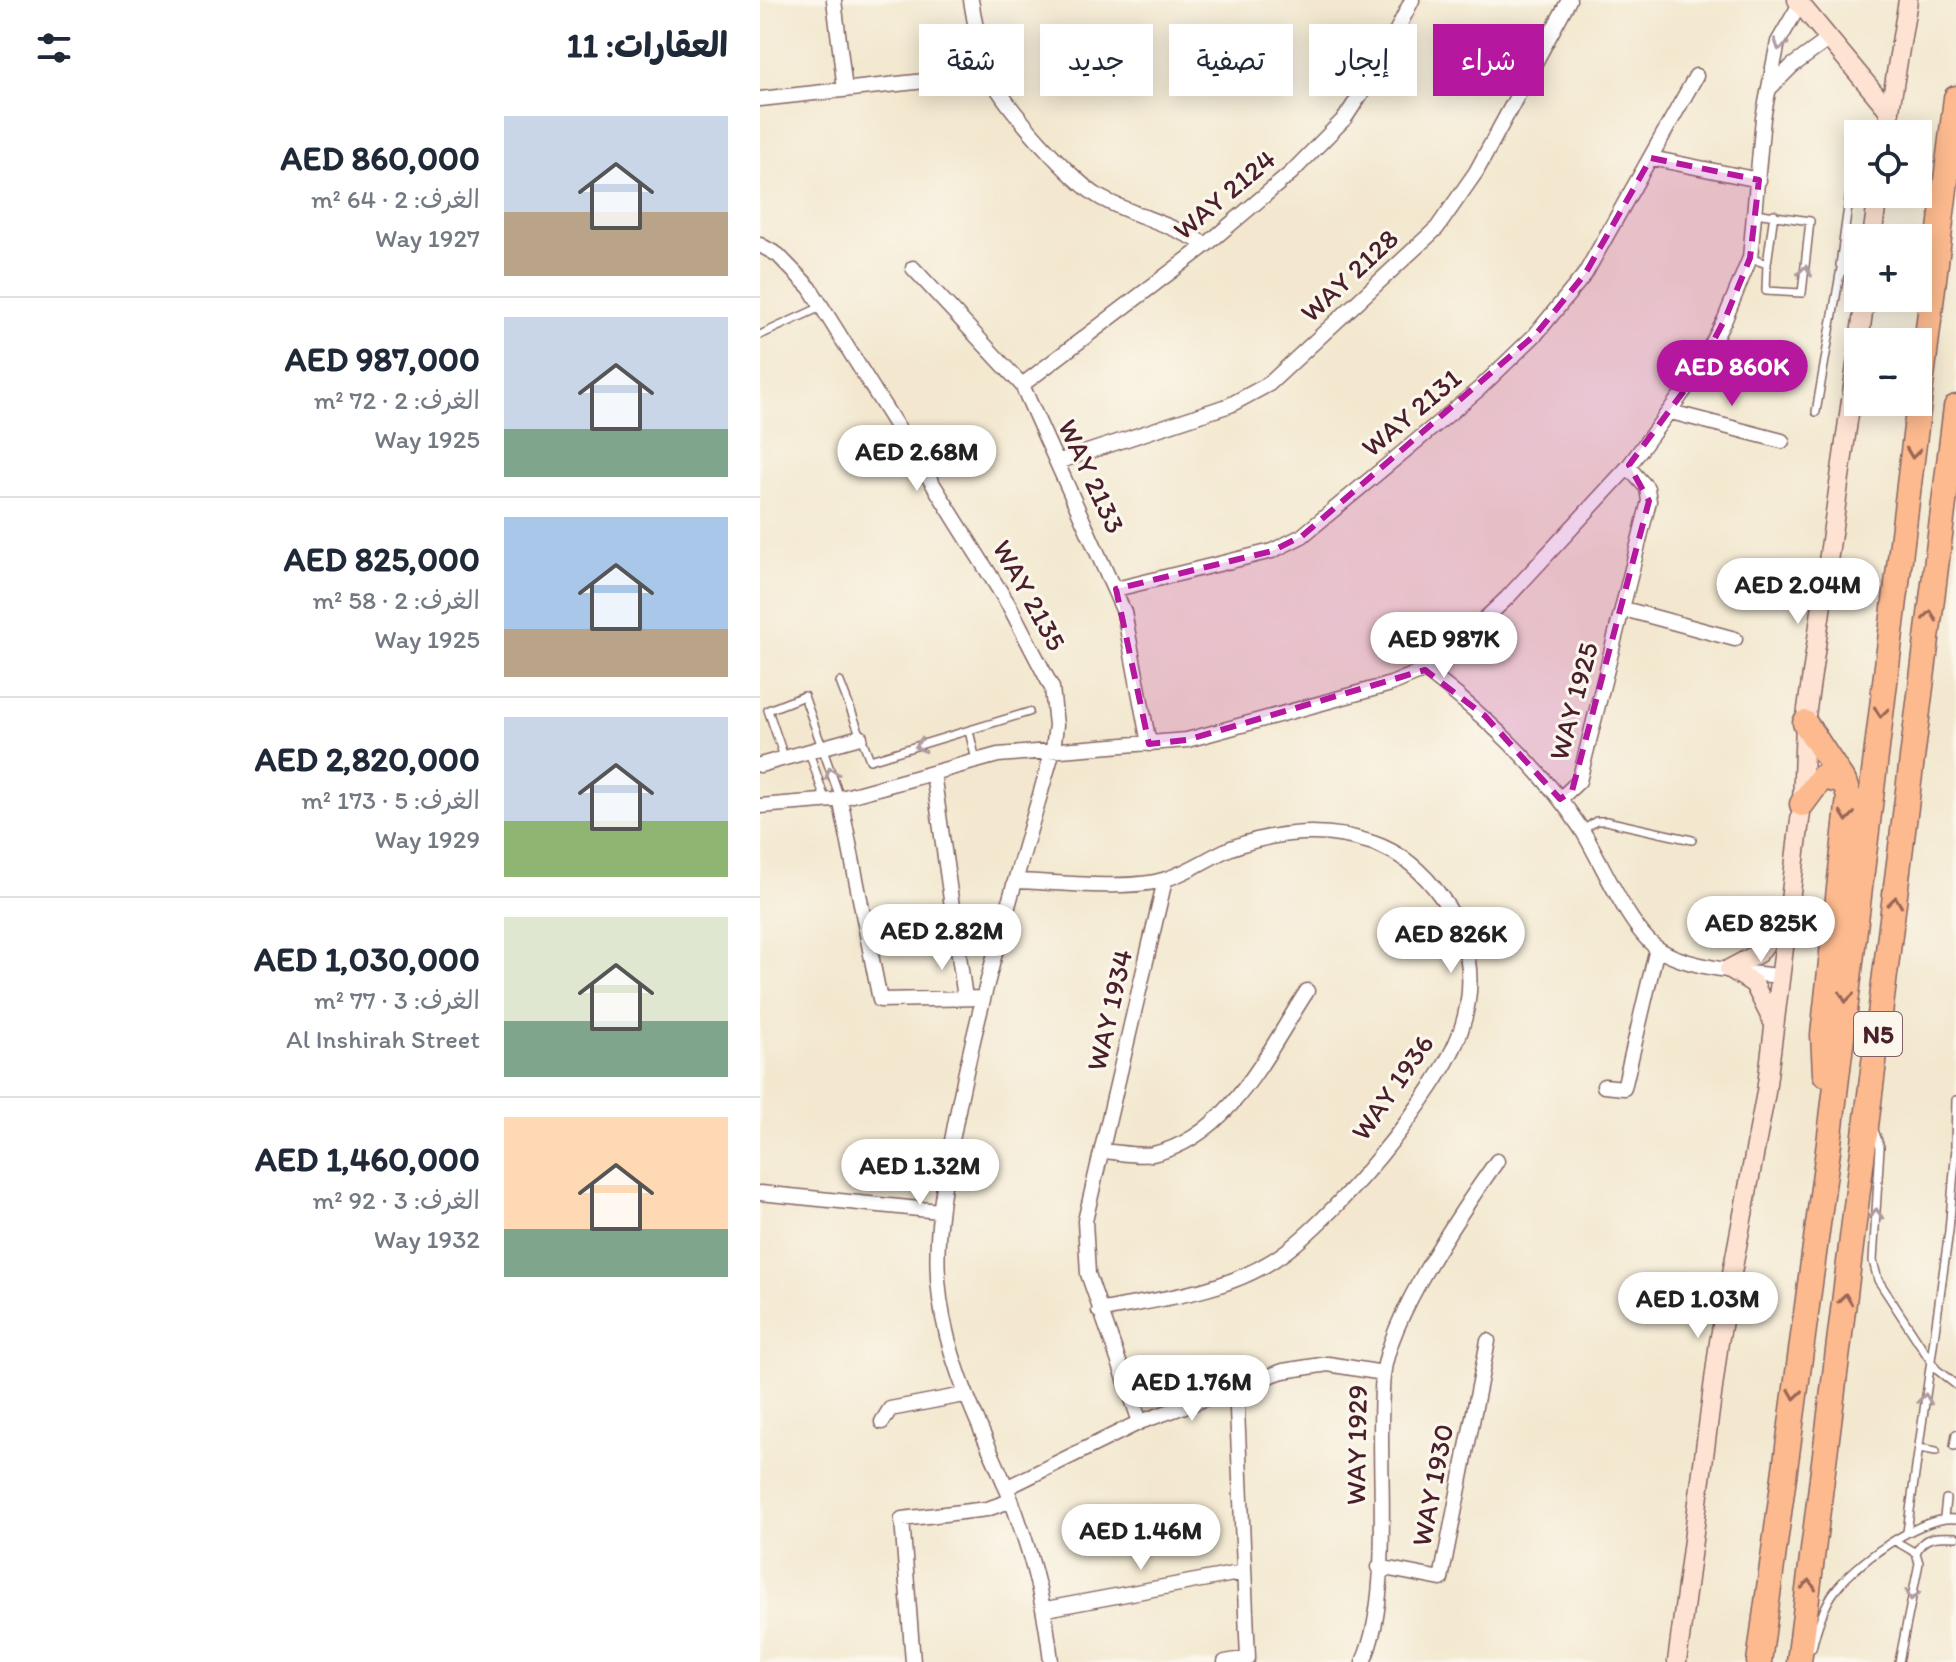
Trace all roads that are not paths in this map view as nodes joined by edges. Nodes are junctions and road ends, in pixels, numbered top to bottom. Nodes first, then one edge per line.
1 (834, 0) edge
2 (971, 0) edge
3 (1412, 0) edge
4 (1569, 0) edge
5 (1908, 0) edge
6 (1799, 2) edge
7 (977, 24) edge
8 (1829, 39) junction
9 (1696, 76) dead end
10 (919, 82) edge
11 (845, 90) junction
12 (1769, 90) junction
13 (1002, 96) edge
14 (1956, 98) edge
15 (760, 99) edge
16 (1890, 112) junction
17 (1889, 120) edge
18 (1651, 158) junction
19 (1759, 180) junction
20 (1849, 208) edge
21 (1755, 213) junction
22 (1774, 214) junction
23 (760, 245) edge
24 (1206, 245) junction
25 (1750, 258) junction
26 (1767, 264) junction
27 (913, 268) dead end
28 (1841, 268) junction
29 (1844, 271) edge
30 (823, 306) junction
31 (760, 335) edge
32 (1022, 385) junction
33 (1956, 407) edge
34 (1671, 412) junction
35 (1816, 412) dead end
36 (1849, 416) edge
37 (1782, 441) dead end
38 (1057, 462) junction
39 (1628, 467) junction
40 (1116, 589) junction
41 (1624, 609) junction
42 (1735, 639) dead end
43 (1425, 670) junction
44 (840, 682) dead end
45 (1029, 712) dead end
46 (1805, 723) junction
47 (969, 731) junction
48 (860, 737) junction
49 (1149, 744) junction
50 (816, 750) junction
51 (1053, 750) junction
52 (785, 761) junction
53 (976, 761) junction
54 (760, 765) edge
55 (933, 773) junction
56 (1844, 782) junction
57 (833, 799) junction
58 (1560, 799) junction
59 (1802, 804) junction
60 (760, 806) edge
61 (1582, 831) junction
62 (1692, 840) dead end
63 (1165, 880) junction
64 (1016, 881) junction
65 (1789, 908) junction
66 (1000, 938) junction
67 (958, 941) junction
68 (1657, 948) junction
69 (1731, 969) junction
70 (1781, 976) junction
71 (1307, 991) dead end
72 (965, 998) junction
73 (981, 998) junction
74 (1775, 1026) junction
75 (1604, 1086) dead end
76 (1956, 1100) edge
77 (1868, 1113) junction
78 (1829, 1143) junction
79 (1955, 1147) edge
80 (1103, 1151) junction
81 (1497, 1161) dead end
82 (760, 1193) edge
83 (939, 1211) junction
84 (1952, 1232) edge
85 (1099, 1311) junction
86 (1488, 1341) dead end
87 (1930, 1359) junction
88 (1383, 1373) junction
89 (1956, 1385) edge
90 (1236, 1387) junction
91 (964, 1395) junction
92 (882, 1422) dead end
93 (1140, 1422) junction
94 (1956, 1434) edge
95 (1954, 1446) dead end
96 (1919, 1448) junction
97 (1936, 1451) dead end
98 (1008, 1495) junction
99 (1946, 1499) dead end
100 (1944, 1517) junction
101 (1956, 1519) edge
102 (1907, 1532) junction
103 (1956, 1537) edge
104 (1895, 1541) junction
105 (1916, 1553) junction
106 (1379, 1567) junction
107 (1244, 1572) junction
108 (1046, 1609) junction
109 (1900, 1659) edge
110 (913, 1662) edge
111 (1051, 1662) edge
112 (1225, 1662) edge
113 (1363, 1662) edge
114 (1677, 1662) edge
115 (1759, 1662) edge
116 (1799, 1662) edge
117 (1809, 1662) edge

1 - 11 street
2 - 7 street
3 - 24 street, WAY 2124
4 - 38 street, WAY 2128
5 - 16 street
6 - 8 street
6 -> 12 street
8 - 12 street
8 - 16 street
9 - 18 street, WAY 2131
10 - 11 street
11 - 15 street
12 - 19 street
13 - 24 street
14 -> 78 highway, N5
16 - 17 street
18 - 19 street
18 - 40 street, WAY 2131
19 - 21 street
20 - 28 lane
21 - 22 lane
21 - 25 street
22 - 26 lane
26 -> 22 lane
23 - 30 street, WAY 2135
24 - 32 street, WAY 2124
25 - 26 lane
25 - 34 street
27 - 32 street, WAY 2133
28 - 29 lane
28 - 35 lane
30 - 31 lane
30 - 51 street, WAY 2135
32 - 38 street, WAY 2133
77 -> 33 highway, N5
34 - 37 street
34 - 39 street
36 - 46 street
38 - 40 street, WAY 2133
39 - 41 street, WAY 1925
39 - 43 street
40 - 49 street, WAY 2133
41 - 42 street
41 - 58 street, WAY 1925
43 - 49 street
43 - 58 street, WAY 1925
44 - 48 lane
45 - 47 lane
46 - 56 highway
46 - 59 street
47 -> 48 lane
47 - 53 lane
48 - 50 street
49 - 51 street
50 - 52 street
50 - 52 lane
57 -> 50 lane
50 - 57 lane
51 - 53 street
51 - 64 street
52 - 54 street
53 - 55 street
55 - 57 street
55 - 67 street
56 - 59 highway
56 -> 78 highway
57 - 60 street
57 - 72 street
58 - 61 street, WAY 1925
59 - 65 street
61 - 62 lane
61 - 68 street, WAY 1925
63 - 64 street, WAY 1936
63 - 80 street, WAY 1934
63 - 85 street, WAY 1936
64 - 66 street
65 - 69 street
65 - 70 street
66 - 67 street
66 - 73 street
67 - 72 street
68 - 69 street
68 - 75 street
69 - 70 street
69 - 74 street
70 - 74 street
71 - 80 street
72 - 73 street
73 - 83 street
74 - 114 street
76 - 79 lane
87 -> 77 lane
116 -> 77 highway, N5
78 -> 115 highway, N5
79 - 84 lane
80 - 85 street, WAY 1934
81 - 88 street, WAY 1929
82 - 83 street
83 - 91 street
84 - 87 lane
85 - 93 street, WAY 1934
86 - 106 street, WAY 1930
87 - 89 lane
96 -> 87 lane
88 - 90 street
88 - 106 street, WAY 1929
90 - 93 street
90 - 107 street
91 - 92 street
91 - 98 street
93 - 98 street
94 - 95 lane
96 - 97 lane
96 - 102 lane
98 - 108 street
98 - 110 street
99 - 100 lane
100 - 101 lane
100 - 102 lane
102 - 104 lane
103 - 105 lane
104 - 105 lane
104 - 117 lane
105 -> 109 lane
106 - 113 street, WAY 1929
107 - 108 street
107 - 112 street
108 - 111 street

